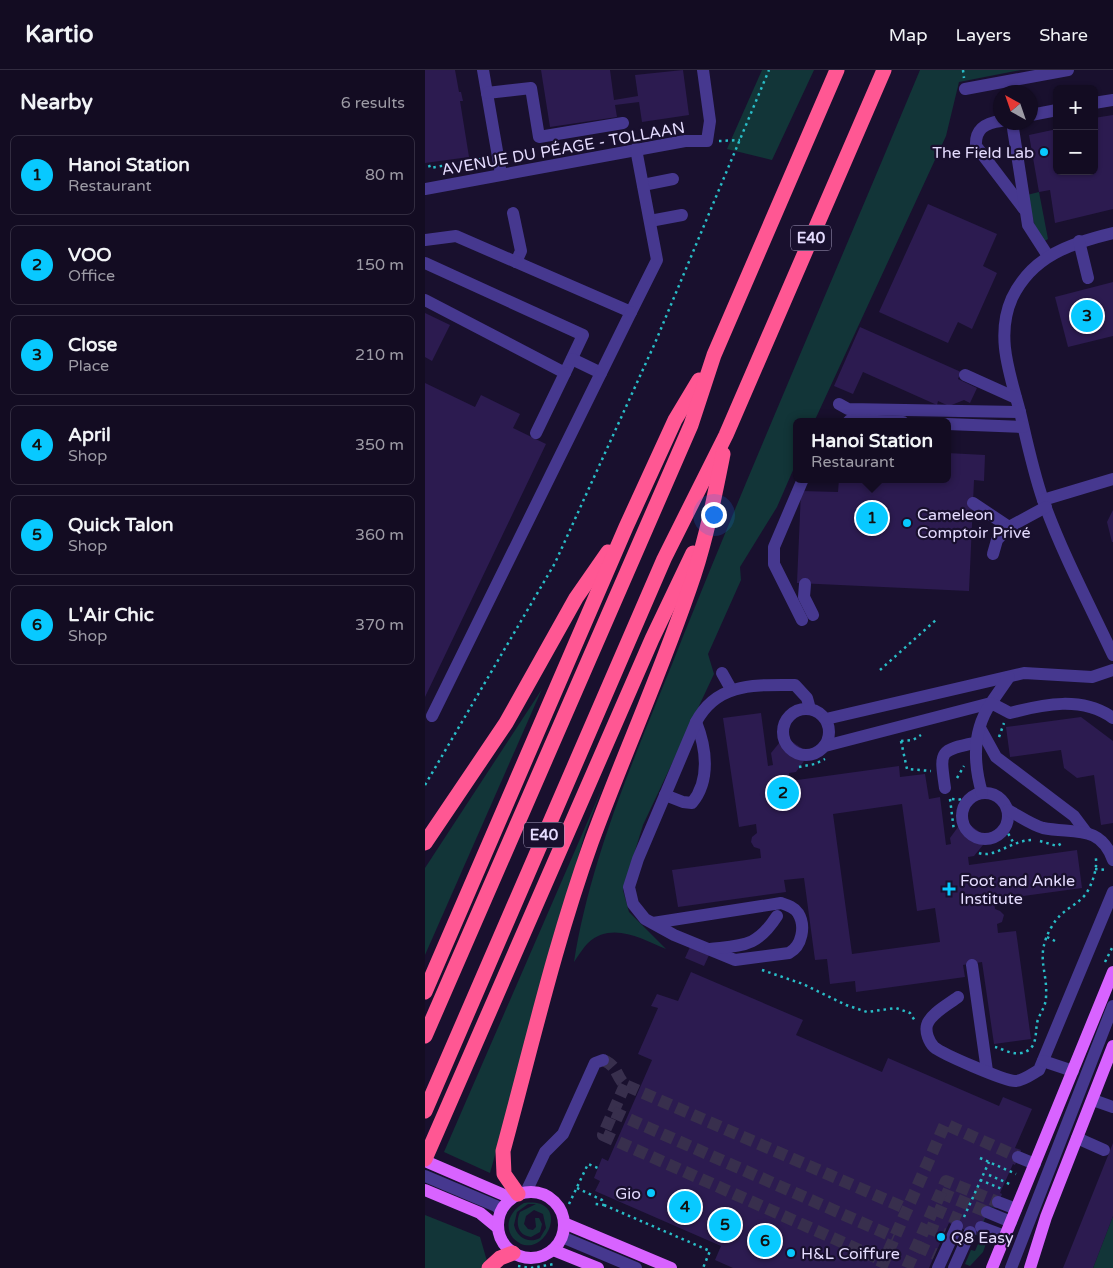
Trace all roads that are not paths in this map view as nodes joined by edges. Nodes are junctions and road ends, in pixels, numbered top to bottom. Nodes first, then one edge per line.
1 (483, 70) edge
2 (703, 70) edge
3 (837, 70) edge
4 (884, 70) edge
5 (1068, 70) edge
6 (965, 89) dead end
7 (487, 93) junction
8 (1113, 100) edge
9 (1098, 102) edge
10 (1053, 111) edge
11 (1038, 114) edge
12 (623, 123) dead end
13 (993, 124) edge
14 (1013, 130) edge
15 (636, 149) junction
16 (501, 174) junction
17 (673, 179) dead end
18 (643, 185) junction
19 (425, 189) edge
20 (1025, 210) junction
21 (513, 213) dead end
22 (682, 215) dead end
23 (650, 221) junction
24 (1113, 233) edge
25 (425, 240) edge
26 (1079, 241) junction
27 (1048, 256) junction
28 (516, 262) junction
29 (425, 263) edge
30 (1088, 278) dead end
31 (425, 300) edge
32 (631, 312) junction
33 (714, 355) junction
34 (572, 359) junction
35 (565, 373) junction
36 (601, 373) junction
37 (965, 375) dead end
38 (1016, 398) junction
39 (839, 404) dead end
40 (1019, 412) junction
41 (951, 424) edge
42 (1023, 427) junction
43 (536, 433) dead end
44 (727, 435) junction
45 (1113, 479) edge
46 (801, 483) edge
47 (973, 503) dead end
48 (1045, 503) junction
49 (710, 518) junction
50 (627, 526) junction
51 (1009, 527) junction
52 (993, 554) dead end
53 (805, 584) dead end
54 (1113, 656) edge
55 (1113, 670) edge
56 (722, 673) dead end
57 (1009, 677) junction
58 (731, 689) junction
59 (991, 703) junction
60 (810, 708) junction
61 (432, 716) dead end
62 (1113, 718) edge
63 (827, 720) junction
64 (696, 722) junction
65 (980, 728) junction
66 (975, 743) junction
67 (825, 746) junction
68 (948, 793) road end
69 (982, 793) junction
70 (665, 795) junction
71 (1008, 810) junction
72 (1086, 832) junction
73 (425, 843) edge
74 (1113, 860) edge
75 (1113, 892) edge
76 (777, 916) dead end
77 (653, 923) junction
78 (708, 949) junction
79 (972, 965) dead end
80 (1113, 972) edge
81 (425, 992) edge
82 (958, 997) dead end
83 (1113, 1006) edge
84 (425, 1036) edge
85 (1113, 1046) edge
86 (603, 1060) dead end
87 (1043, 1061) junction
88 (987, 1071) junction
89 (1073, 1071) junction
90 (1093, 1100) junction
91 (1113, 1107) edge
92 (425, 1111) edge
93 (1077, 1138) junction
94 (1104, 1150) dead end
95 (1018, 1157) tunnel mouth
96 (425, 1160) edge
97 (1035, 1164) junction
98 (425, 1176) edge
99 (425, 1190) edge
100 (519, 1195) junction
101 (998, 1202) tunnel mouth
102 (1016, 1209) junction
103 (501, 1211) junction
104 (987, 1212) tunnel mouth
105 (1011, 1222) junction
106 (564, 1223) junction
107 (497, 1227) junction
108 (952, 1228) road end
109 (1005, 1236) junction
110 (562, 1237) junction
111 (553, 1250) junction
112 (513, 1253) junction
113 (939, 1260) edge
114 (489, 1268) edge
115 (598, 1268) edge
116 (636, 1268) edge
117 (671, 1268) edge
118 (954, 1268) edge
119 (992, 1268) edge
120 (1011, 1268) edge
121 (1029, 1268) edge

1 - 7 street
2 - 15 street, AVENUE DU PÉAGE - TOLLAAN
3 - 33 highway, E40
4 - 44 highway, E40
5 - 6 street
7 - 12 street
7 - 16 street
8 - 9 street
10 - 11 street
13 - 20 street
14 - 20 street
15 - 16 street, AVENUE DU PÉAGE - TOLLAAN
15 - 18 street
16 - 19 street, AVENUE DU PÉAGE - TOLLAAN
17 - 18 street
18 - 23 street
20 - 27 street
21 - 28 street
22 - 23 street
23 - 32 street
24 - 26 street
25 - 28 street
26 - 27 street
26 - 30 street
27 - 38 street
28 - 32 street
29 - 34 street
31 - 35 street
32 - 36 street
33 - 50 highway, E40
33 - 84 highway, E40
34 - 35 street
34 - 36 street
35 - 43 street
36 - 61 street
37 - 38 street
38 - 40 street
39 - 40 street
40 - 42 street
41 - 42 street
42 - 48 street
44 - 49 highway, E40
44 - 92 highway, E40
45 - 48 street
46 - 53 street
47 - 51 street
48 - 51 street
48 - 54 street
49 - 96 highway, E40
49 - 100 highway
50 - 73 highway
50 - 81 highway, E40
51 - 52 street
55 - 57 street
56 - 58 street
57 - 59 street
57 - 63 street
58 - 60 street
58 - 64 street
59 - 62 street
59 - 65 street
59 - 67 street
60 - 63 street
60 - 67 street
63 - 67 street
64 - 70 street
64 - 70 street
65 - 66 street
65 - 72 street
66 - 68 street
66 - 69 street
69 - 71 street
69 - 71 street
70 - 77 street
71 - 72 street
72 - 74 street
75 - 87 street
76 - 78 street
77 - 78 street
77 - 78 street
79 - 88 street
80 - 89 main road
82 - 88 street
83 - 120 street
85 - 90 main road
86 - 100 street
87 - 88 street
87 - 89 street
89 - 97 main road
90 - 91 street
90 - 93 main road
93 - 94 street
93 - 121 main road
95 - 97 street
96 - 100 main road
97 - 102 main road
98 - 103 street
99 - 107 main road
100 - 103 main road
100 - 106 main road
101 - 102 street
102 - 105 main road
103 - 107 main road
104 - 105 street
105 - 109 main road
106 - 110 main road
106 - 117 main road
107 - 112 main road
108 - 113 street
109 - 118 street
109 - 119 main road
110 - 111 main road
110 - 116 street
111 - 112 main road
111 - 115 main road
112 - 114 highway

